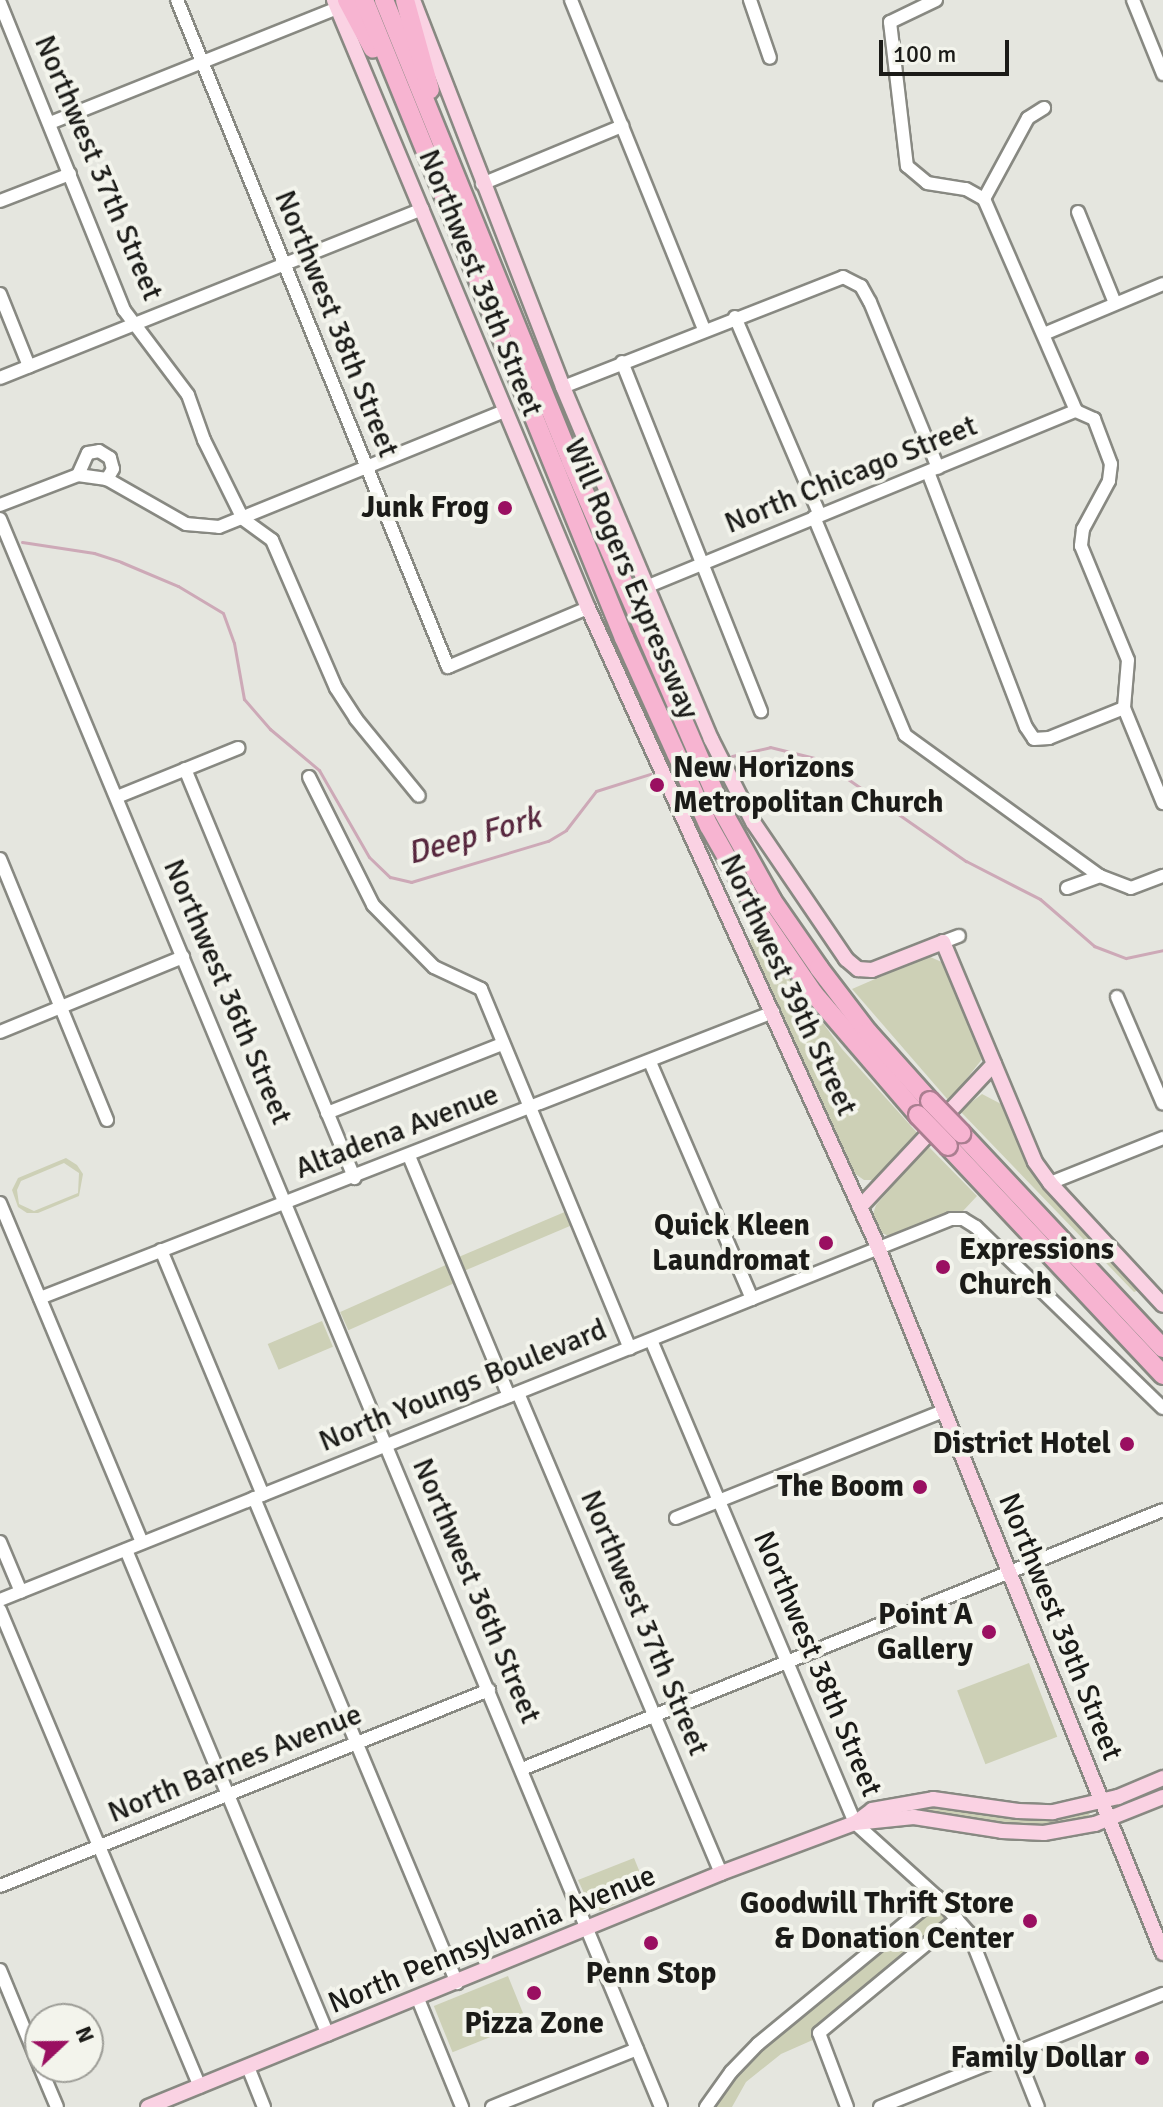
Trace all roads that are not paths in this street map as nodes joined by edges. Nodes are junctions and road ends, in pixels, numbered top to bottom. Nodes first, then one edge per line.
1 (177, 0) edge
2 (364, 0) edge
3 (384, 0) edge
4 (405, 0) edge
5 (413, 0) edge
6 (571, 0) edge
7 (750, 0) edge
8 (936, 0) edge
9 (1133, 0) edge
10 (919, 2) edge
11 (0, 3) edge
12 (340, 3) edge
13 (770, 58) dead end
14 (202, 62) junction
15 (1163, 74) edge
16 (1044, 108) dead end
17 (50, 123) junction
18 (415, 125) junction
19 (622, 126) junction
20 (444, 147) junction
21 (70, 174) junction
22 (482, 184) junction
23 (984, 199) junction
24 (0, 201) edge
25 (422, 209) junction
26 (1078, 212) dead end
27 (285, 263) junction
28 (1163, 284) edge
29 (0, 294) edge
30 (1115, 303) junction
31 (735, 317) junction
32 (136, 325) junction
33 (704, 329) junction
34 (1044, 334) junction
35 (622, 362) junction
36 (29, 366) junction
37 (0, 378) edge
38 (563, 387) junction
39 (504, 411) junction
40 (1076, 411) junction
41 (366, 467) junction
42 (933, 470) junction
43 (78, 475) junction
44 (107, 479) junction
45 (0, 505) edge
46 (817, 516) junction
47 (0, 519) edge
48 (243, 519) junction
49 (701, 564) junction
50 (646, 587) junction
51 (588, 608) junction
52 (1124, 708) junction
53 (761, 711) dead end
54 (238, 748) dead end
55 (185, 769) junction
56 (309, 777) dead end
57 (419, 796) dead end
58 (117, 797) junction
59 (1163, 803) edge
60 (0, 859) edge
61 (1100, 876) junction
62 (1163, 876) edge
63 (1067, 888) dead end
64 (959, 936) dead end
65 (943, 942) junction
66 (183, 957) junction
67 (1117, 997) dead end
68 (61, 1008) junction
69 (773, 1012) junction
70 (0, 1032) edge
71 (502, 1044) junction
72 (650, 1062) junction
73 (994, 1064) junction
74 (968, 1092) junction
75 (1008, 1099) junction
76 (1163, 1104) edge
77 (531, 1108) junction
78 (924, 1108) junction
79 (327, 1113) junction
80 (107, 1120) dead end
81 (1163, 1138) edge
82 (954, 1140) junction
83 (409, 1156) junction
84 (354, 1178) junction
85 (1050, 1183) junction
86 (286, 1202) junction
87 (0, 1203) edge
88 (860, 1207) junction
89 (161, 1250) junction
90 (878, 1250) junction
91 (40, 1298) junction
92 (752, 1299) junction
93 (1163, 1305) edge
94 (651, 1340) junction
95 (1159, 1343) edge
96 (630, 1348) junction
97 (1163, 1375) edge
98 (514, 1394) junction
99 (1163, 1408) edge
100 (944, 1411) junction
101 (386, 1445) junction
102 (258, 1497) junction
103 (720, 1499) junction
104 (1163, 1510) edge
105 (676, 1518) dead end
106 (0, 1542) edge
107 (142, 1543) junction
108 (126, 1550) junction
109 (1009, 1572) junction
110 (21, 1592) junction
111 (0, 1600) edge
112 (0, 1610) edge
113 (788, 1662) junction
114 (489, 1690) junction
115 (655, 1716) junction
116 (356, 1743) junction
117 (522, 1769) junction
118 (1163, 1778) edge
119 (228, 1794) junction
120 (1163, 1797) edge
121 (1102, 1801) junction
122 (1110, 1818) junction
123 (855, 1823) junction
124 (99, 1846) junction
125 (721, 1873) junction
126 (0, 1886) edge
127 (937, 1897) junction
128 (957, 1919) junction
129 (588, 1928) junction
130 (1163, 1953) edge
131 (0, 1970) edge
132 (457, 1983) junction
133 (1163, 1994) edge
134 (418, 1999) junction
135 (24, 2028) edge
136 (328, 2035) junction
137 (637, 2049) junction
138 (1017, 2052) junction
139 (248, 2067) junction
140 (47, 2083) edge
141 (200, 2087) junction
142 (57, 2107) edge
143 (148, 2107) edge
144 (264, 2107) edge
145 (462, 2107) edge
146 (492, 2107) edge
147 (661, 2107) edge
148 (706, 2107) edge
149 (847, 2107) edge
150 (880, 2107) edge
151 (1038, 2107) edge

1 - 14 street, Northwest 38th Street
2 - 18 highway, Will Rogers Expressway
3 - 20 highway, Will Rogers Expressway
4 - 20 highway
5 - 22 main road, Northwest 39th Street
6 - 19 street
7 - 13 street
8 - 10 street
9 - 15 street
10 - 23 street
11 - 17 street, Northwest 37th Street
12 - 14 street
12 - 18 highway
12 - 25 main road, Northwest 39th Street
14 - 17 street
14 - 27 street, Northwest 38th Street
16 - 23 street
17 - 21 street, Northwest 37th Street
18 - 78 highway, Will Rogers Expressway
19 - 22 street
19 - 33 street
20 - 78 highway, Will Rogers Expressway
21 - 24 street
21 - 32 street, Northwest 37th Street
22 - 38 main road, Northwest 39th Street
23 - 34 street
25 - 27 street
25 - 39 main road, Northwest 39th Street
26 - 30 street
27 - 32 street
27 - 41 street, Northwest 38th Street
28 - 30 street
29 - 36 street
30 - 34 street
31 - 33 street
31 - 42 street
31 - 46 street
32 - 36 street
32 - 48 street, Northwest 37th Street
33 - 35 street
34 - 40 street
35 - 38 street
35 - 49 street
36 - 37 street
38 - 50 main road, Northwest 39th Street
39 - 41 street
39 - 51 main road, Northwest 39th Street
40 - 42 street, North Chicago Street
40 - 52 street
41 - 48 street
41 - 51 street, Northwest 38th Street
42 - 46 street, North Chicago Street
42 - 52 street
43 - 44 street
43 - 44 street
43 - 45 street
44 - 48 street
46 - 49 street, North Chicago Street
46 - 61 street
47 - 58 street, Northwest 36th Street
48 - 57 street
49 - 50 street, North Chicago Street
49 - 53 street
50 - 65 main road, Northwest 39th Street
51 - 69 main road, Northwest 39th Street
52 - 59 street
54 - 55 street
55 - 58 street
55 - 79 street
56 - 71 street
58 - 66 street, Northwest 36th Street
60 - 68 street
61 - 62 street
61 - 63 street
64 - 65 street
65 - 73 main road
66 - 68 street
66 - 86 street, Northwest 36th Street
67 - 76 street
68 - 70 street
68 - 80 street
69 - 72 street, Altadena Avenue
69 - 88 main road, Northwest 39th Street
71 - 77 street
71 - 79 street
72 - 77 street, Altadena Avenue
72 - 92 street
73 - 74 main road
73 - 75 main road
74 - 75 main road
74 - 88 main road
75 - 85 main road
77 - 83 street, Altadena Avenue
77 - 96 street
78 - 82 highway, Will Rogers Expressway, bridge
79 - 84 street
81 - 85 street
82 - 95 highway, Will Rogers Expressway
82 - 97 highway, Will Rogers Expressway
83 - 84 street, Altadena Avenue
83 - 98 street, Northwest 37th Street
84 - 86 street, Altadena Avenue
85 - 93 main road
86 - 89 street, Altadena Avenue
86 - 101 street, Northwest 36th Street
87 - 91 street
88 - 90 main road, Northwest 39th Street
89 - 91 street, Altadena Avenue
89 - 102 street
90 - 92 street, North Youngs Boulevard
90 - 99 street, North Youngs Boulevard
90 - 100 main road, Northwest 39th Street
91 - 107 street
92 - 94 street, North Youngs Boulevard
94 - 96 street, North Youngs Boulevard
94 - 103 street, Northwest 38th Street
96 - 98 street, North Youngs Boulevard
98 - 101 street, North Youngs Boulevard
98 - 115 street, Northwest 37th Street
100 - 103 street
100 - 109 main road, Northwest 39th Street
101 - 102 street, North Youngs Boulevard
101 - 114 street, Northwest 36th Street
102 - 107 street, North Youngs Boulevard
102 - 116 street
103 - 105 street
103 - 113 street, Northwest 38th Street
104 - 109 street
106 - 110 street
107 - 108 street, North Youngs Boulevard
108 - 110 street, North Youngs Boulevard
108 - 119 street
109 - 113 street
109 - 121 main road, Northwest 39th Street
110 - 111 street, North Youngs Boulevard
112 - 124 street
113 - 115 street
113 - 123 street, Northwest 38th Street
114 - 116 street, North Barnes Avenue
114 - 117 street, Northwest 36th Street
115 - 117 street
115 - 125 street, Northwest 37th Street
116 - 119 street, North Barnes Avenue
116 - 132 street
117 - 129 street, Northwest 36th Street
118 - 121 main road, North Pennsylvania Avenue
119 - 124 street, North Barnes Avenue
119 - 136 street
120 - 122 main road, North Pennsylvania Avenue
121 - 122 main road, Northwest 39th Street
121 - 123 main road, North Pennsylvania Avenue
122 - 123 main road, North Pennsylvania Avenue
122 - 130 main road, Northwest 39th Street
123 - 125 main road, North Pennsylvania Avenue
123 - 127 street, Northwest 38th Street
124 - 126 street, North Barnes Avenue
124 - 141 street
125 - 129 main road, North Pennsylvania Avenue
127 - 128 street, Northwest 38th Street
127 - 148 street
128 - 138 street, Northwest 38th Street
128 - 149 street
129 - 132 main road, North Pennsylvania Avenue
129 - 137 street, Northwest 36th Street
131 - 135 street
132 - 134 main road, North Pennsylvania Avenue
133 - 138 street
134 - 136 main road, North Pennsylvania Avenue
134 - 145 street
136 - 139 main road, North Pennsylvania Avenue
137 - 146 street
137 - 147 street, Northwest 36th Street
138 - 150 street
138 - 151 street, Northwest 38th Street
139 - 141 main road, North Pennsylvania Avenue
139 - 144 street
140 - 142 street
141 - 143 main road, North Pennsylvania Avenue

